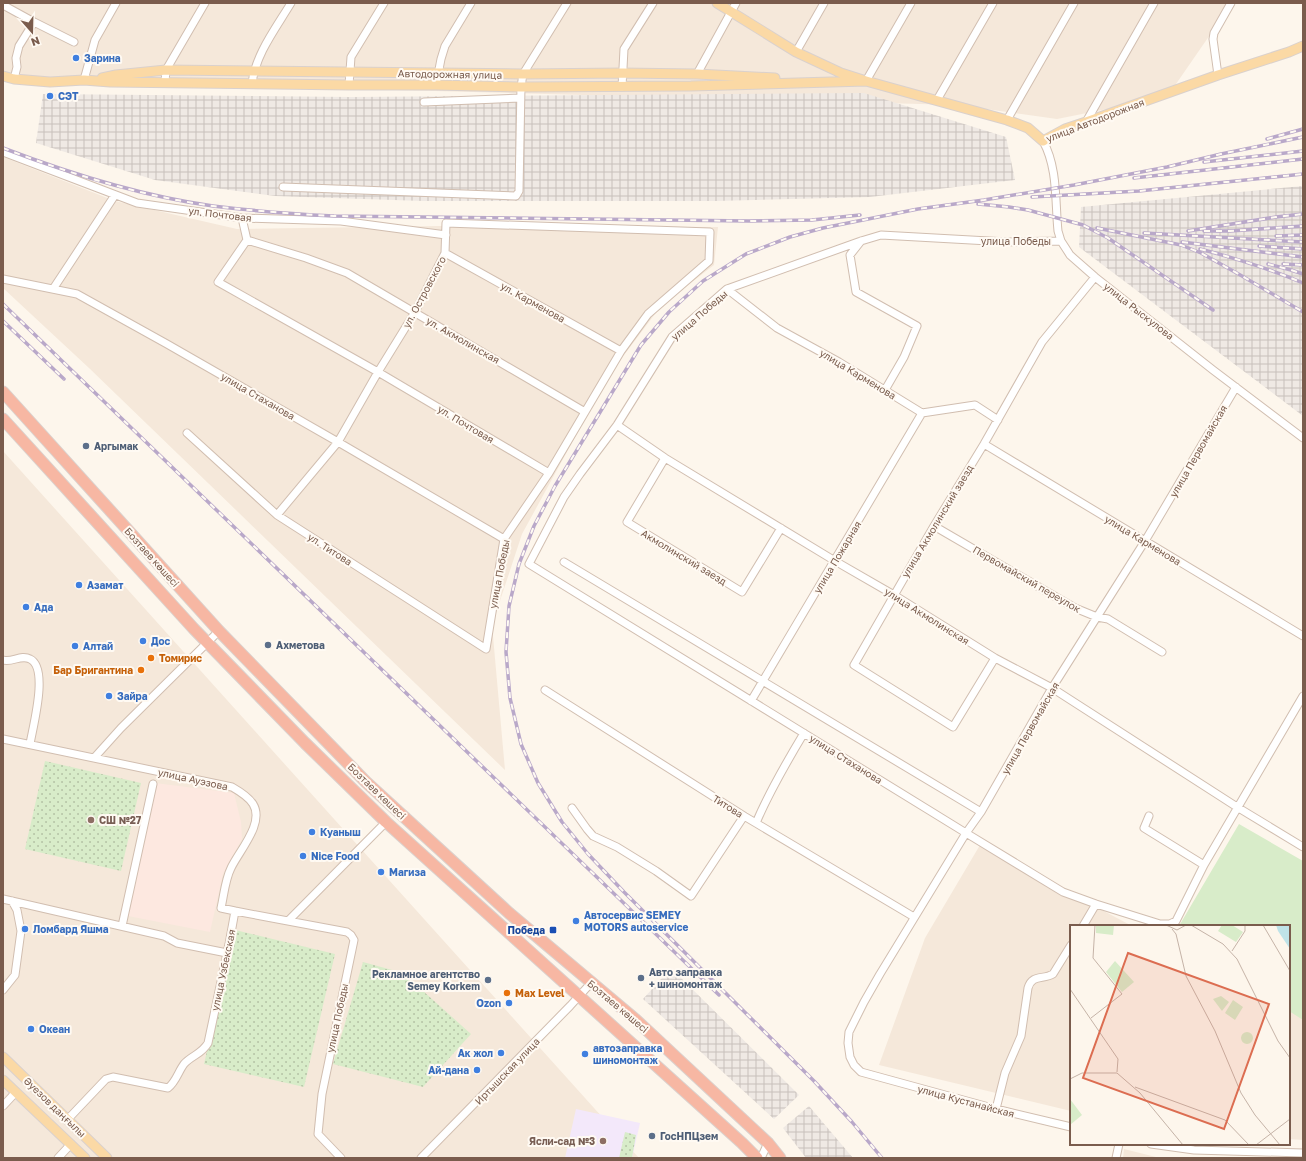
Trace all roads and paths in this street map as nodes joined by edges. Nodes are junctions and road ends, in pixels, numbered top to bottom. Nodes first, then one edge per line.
1 (116, 3) edge
2 (205, 3) edge
3 (291, 3) edge
4 (384, 3) edge
5 (471, 3) edge
6 (567, 3) edge
7 (653, 3) edge
8 (717, 3) edge
9 (736, 3) edge
10 (824, 3) edge
11 (911, 3) edge
12 (993, 3) edge
13 (1074, 3) edge
14 (1154, 3) edge
15 (1231, 3) edge
16 (3, 5) edge
17 (731, 12) junction
18 (34, 22) junction
19 (74, 42) dead end
20 (1303, 46) edge
21 (796, 52) junction
22 (166, 70) junction
23 (253, 72) junction
24 (349, 73) junction
25 (438, 73) junction
26 (622, 73) junction
27 (523, 74) junction
28 (551, 74) junction
29 (696, 74) junction
30 (1218, 75) junction
31 (3, 76) edge
32 (14, 80) junction
33 (89, 80) junction
34 (866, 81) junction
35 (165, 82) junction
36 (808, 82) junction
37 (252, 84) junction
38 (436, 84) junction
39 (349, 85) junction
40 (622, 86) junction
41 (520, 87) junction
42 (551, 87) junction
43 (520, 98) junction
44 (937, 100) junction
45 (424, 102) dead end
46 (1007, 120) junction
47 (1086, 122) junction
48 (1043, 141) junction
49 (3, 152) edge
50 (283, 187) dead end
51 (115, 195) junction
52 (242, 218) junction
53 (446, 235) junction
54 (247, 240) junction
55 (861, 241) junction
56 (1061, 241) junction
57 (445, 253) junction
58 (1095, 277) junction
59 (3, 279) edge
60 (53, 289) junction
61 (727, 289) junction
62 (415, 312) junction
63 (621, 351) junction
64 (378, 372) junction
65 (1236, 387) junction
66 (885, 390) junction
67 (3, 392) edge
68 (585, 412) junction
69 (922, 413) junction
70 (3, 420) edge
71 (998, 420) junction
72 (617, 425) junction
73 (187, 433) dead end
74 (1303, 438) edge
75 (338, 442) junction
76 (984, 444) junction
77 (665, 458) junction
78 (549, 473) junction
79 (277, 515) junction
80 (934, 526) junction
81 (781, 528) junction
82 (504, 539) junction
83 (1145, 541) junction
84 (835, 561) junction
85 (564, 562) dead end
86 (533, 567) joint
87 (894, 595) junction
88 (1097, 617) junction
89 (219, 631) junction
90 (1303, 636) edge
91 (207, 642) junction
92 (486, 649) joint
93 (1162, 652) dead end
94 (996, 658) junction
95 (3, 660) edge
96 (764, 681) junction
97 (1052, 688) junction
98 (545, 690) dead end
99 (1303, 696) edge
100 (752, 701) junction
101 (804, 733) junction
102 (3, 739) edge
103 (30, 744) junction
104 (94, 758) junction
105 (153, 784) dead end
106 (1237, 807) junction
107 (572, 808) dead end
108 (981, 812) junction
109 (744, 816) junction
110 (1149, 816) dead end
111 (386, 822) junction
112 (756, 823) junction
113 (966, 833) junction
114 (1303, 847) edge
115 (1204, 865) junction
116 (3, 899) edge
117 (12, 901) junction
118 (1096, 904) junction
119 (235, 911) junction
120 (914, 917) junction
121 (288, 921) junction
122 (1084, 925) edge
123 (122, 926) junction
124 (1070, 947) edge
125 (227, 953) junction
126 (591, 983) junction
127 (3, 990) edge
128 (580, 996) junction
129 (3, 1057) edge
130 (860, 1072) joint
131 (3, 1080) edge
132 (16, 1092) junction
133 (3, 1106) edge
134 (996, 1109) junction
135 (68, 1119) junction
136 (1070, 1127) edge
137 (768, 1143) junction
138 (71, 1144) junction
139 (1119, 1145) edge
140 (1158, 1145) edge
141 (1301, 1155) edge
142 (424, 1157) edge
143 (58, 1158) edge
144 (85, 1158) edge
145 (107, 1158) edge
146 (340, 1158) edge
147 (757, 1158) edge
148 (761, 1158) edge
149 (780, 1158) edge
150 (1116, 1158) edge

1 - 33 street
2 - 22 street
3 - 23 street
4 - 24 street
5 - 25 street
6 - 27 street
7 - 26 street
8 - 17 main road
9 - 17 street
10 - 21 street
11 - 34 street
12 - 44 street
13 - 46 street
14 - 47 street
15 - 30 street
16 - 18 street
17 - 21 main road
17 - 29 street
18 - 19 street
18 - 32 street
20 - 30 main road, улица Автодорожная
21 - 34 main road
22 - 23 main road, Автодорожная улица
22 - 33 main road, Автодорожная улица
22 - 35 street
23 - 24 main road, Автодорожная улица
23 - 37 street
24 - 25 main road, Автодорожная улица
24 - 39 street
25 - 27 main road, Автодорожная улица
25 - 38 street
26 - 28 main road, Автодорожная улица
26 - 29 main road, Автодорожная улица
26 - 40 street
27 - 28 main road, Автодорожная улица
27 - 41 street
28 - 42 street
29 - 36 main road, Автодорожная улица
30 - 47 main road, улица Автодорожная
31 - 32 main road, Автодорожная улица
32 - 33 main road, Автодорожная улица
33 - 35 main road, Автодорожная улица
34 - 36 main road, Автодорожная улица
34 - 44 main road, улица Автодорожная
35 - 37 main road, Автодорожная улица
36 - 40 main road, Автодорожная улица
37 - 39 main road, Автодорожная улица
38 - 39 main road, Автодорожная улица
38 - 41 main road, Автодорожная улица
40 - 42 main road, Автодорожная улица
41 - 42 main road, Автодорожная улица
41 - 43 street
43 - 45 street
43 - 50 street
44 - 46 main road, улица Автодорожная
46 - 48 main road, улица Автодорожная
47 - 48 main road, улица Автодорожная
48 - 56 street, улица Рыскулова
49 - 51 street, ул. Почтовая
51 - 52 street, ул. Почтовая
51 - 60 street
52 - 53 street, ул. Почтовая
52 - 54 street
53 - 57 street, ул. Островского
53 - 63 street, улица Победы
54 - 62 street, ул. Акмолинская
54 - 64 street, ул. Почтовая
55 - 56 street, улица Победы
55 - 61 street, улица Победы
55 - 66 street
56 - 58 street, улица Рыскулова
57 - 62 street, ул. Островского
57 - 63 street, ул. Карменова
58 - 65 street, улица Рыскулова
58 - 71 street, улица Акмолинский заезд
59 - 60 street, улица Стаханова
60 - 75 street, улица Стаханова
61 - 66 street, улица Карменова
61 - 72 street, улица Победы
62 - 64 street, ул. Островского
62 - 68 street, ул. Акмолинская
63 - 68 street, улица Победы
64 - 75 street, ул. Островского
64 - 78 street, ул. Почтовая
65 - 74 street, улица Рыскулова
65 - 83 street, улица Первомайская
66 - 69 street, улица Карменова
67 - 89 highway, Бозтаев көшесі
68 - 78 street, улица Победы
69 - 71 street
69 - 84 street, улица Пожарная
70 - 91 highway, Бозтаев көшесі
71 - 76 street, улица Акмолинский заезд
72 - 77 street, улица Акмолинская
72 - 86 street, улица Победы
73 - 79 street, ул. Титова
75 - 79 street, ул. Островского
75 - 82 street, улица Стаханова
76 - 80 street, улица Акмолинский заезд
76 - 83 street, улица Карменова
77 - 81 street, улица Акмолинская
77 - 81 street, Акмолинский заезд
78 - 82 street, улица Победы
79 - 92 street, ул. Титова
80 - 87 street, улица Акмолинский заезд
80 - 88 street, Первомайский переулок
81 - 84 street, улица Акмолинская
82 - 92 street, улица Победы
83 - 88 street, улица Первомайская
83 - 90 street, улица Карменова
84 - 87 street, улица Акмолинская
84 - 96 street, улица Пожарная
85 - 96 street
86 - 100 street, улица Стаханова
87 - 94 street, улица Акмолинская
87 - 94 street, улица Акмолинский заезд
88 - 93 street, Первомайский переулок
88 - 97 street, улица Первомайская
89 - 91 street
89 - 126 highway, Бозтаев көшесі
91 - 104 street
91 - 111 highway, Бозтаев көшесі
94 - 97 street, улица Акмолинская
95 - 103 street
96 - 100 street, улица Пожарная
96 - 108 street
97 - 106 street, улица Акмолинская
97 - 108 street, улица Первомайская
98 - 109 street, Титова
99 - 106 street
100 - 101 street, улица Стаханова
101 - 112 street
101 - 113 street, улица Стаханова
102 - 103 street, улица Ауэзова
103 - 104 street, улица Ауэзова
104 - 119 street, улица Ауэзова
105 - 123 street
106 - 114 street
106 - 115 street
107 - 109 street
108 - 113 street, улица Первомайская
109 - 112 street, Титова
110 - 115 street
111 - 121 street
111 - 128 highway, Бозтаев көшесі
112 - 120 street, Титова
113 - 118 street, улица Стаханова
113 - 120 street, улица Первомайская
115 - 118 street, улица Стаханова
116 - 117 street
117 - 123 street
117 - 127 street
118 - 122 street
119 - 121 street
119 - 125 street, улица Узбекская
120 - 130 street, улица Первомайская
121 - 146 street, улица Победы
123 - 125 street
124 - 134 street
125 - 135 street, улица Узбекская
126 - 128 street, Иртышская улица
126 - 137 highway, Бозтаев көшесі
128 - 142 street, Иртышская улица
128 - 147 highway, Бозтаев көшесі
129 - 135 main road, Әуезов даңғылы
130 - 134 street, улица Кустанайская
131 - 132 main road, Әуезов даңғылы
132 - 133 street
132 - 138 main road, Әуезов даңғылы
134 - 136 street, улица Кустанайская
135 - 145 main road, Әуезов даңғылы
137 - 148 street
137 - 149 highway, Бозтаев көшесі
138 - 143 street
138 - 144 main road, Әуезов даңғылы
139 - 150 street
140 - 141 street

